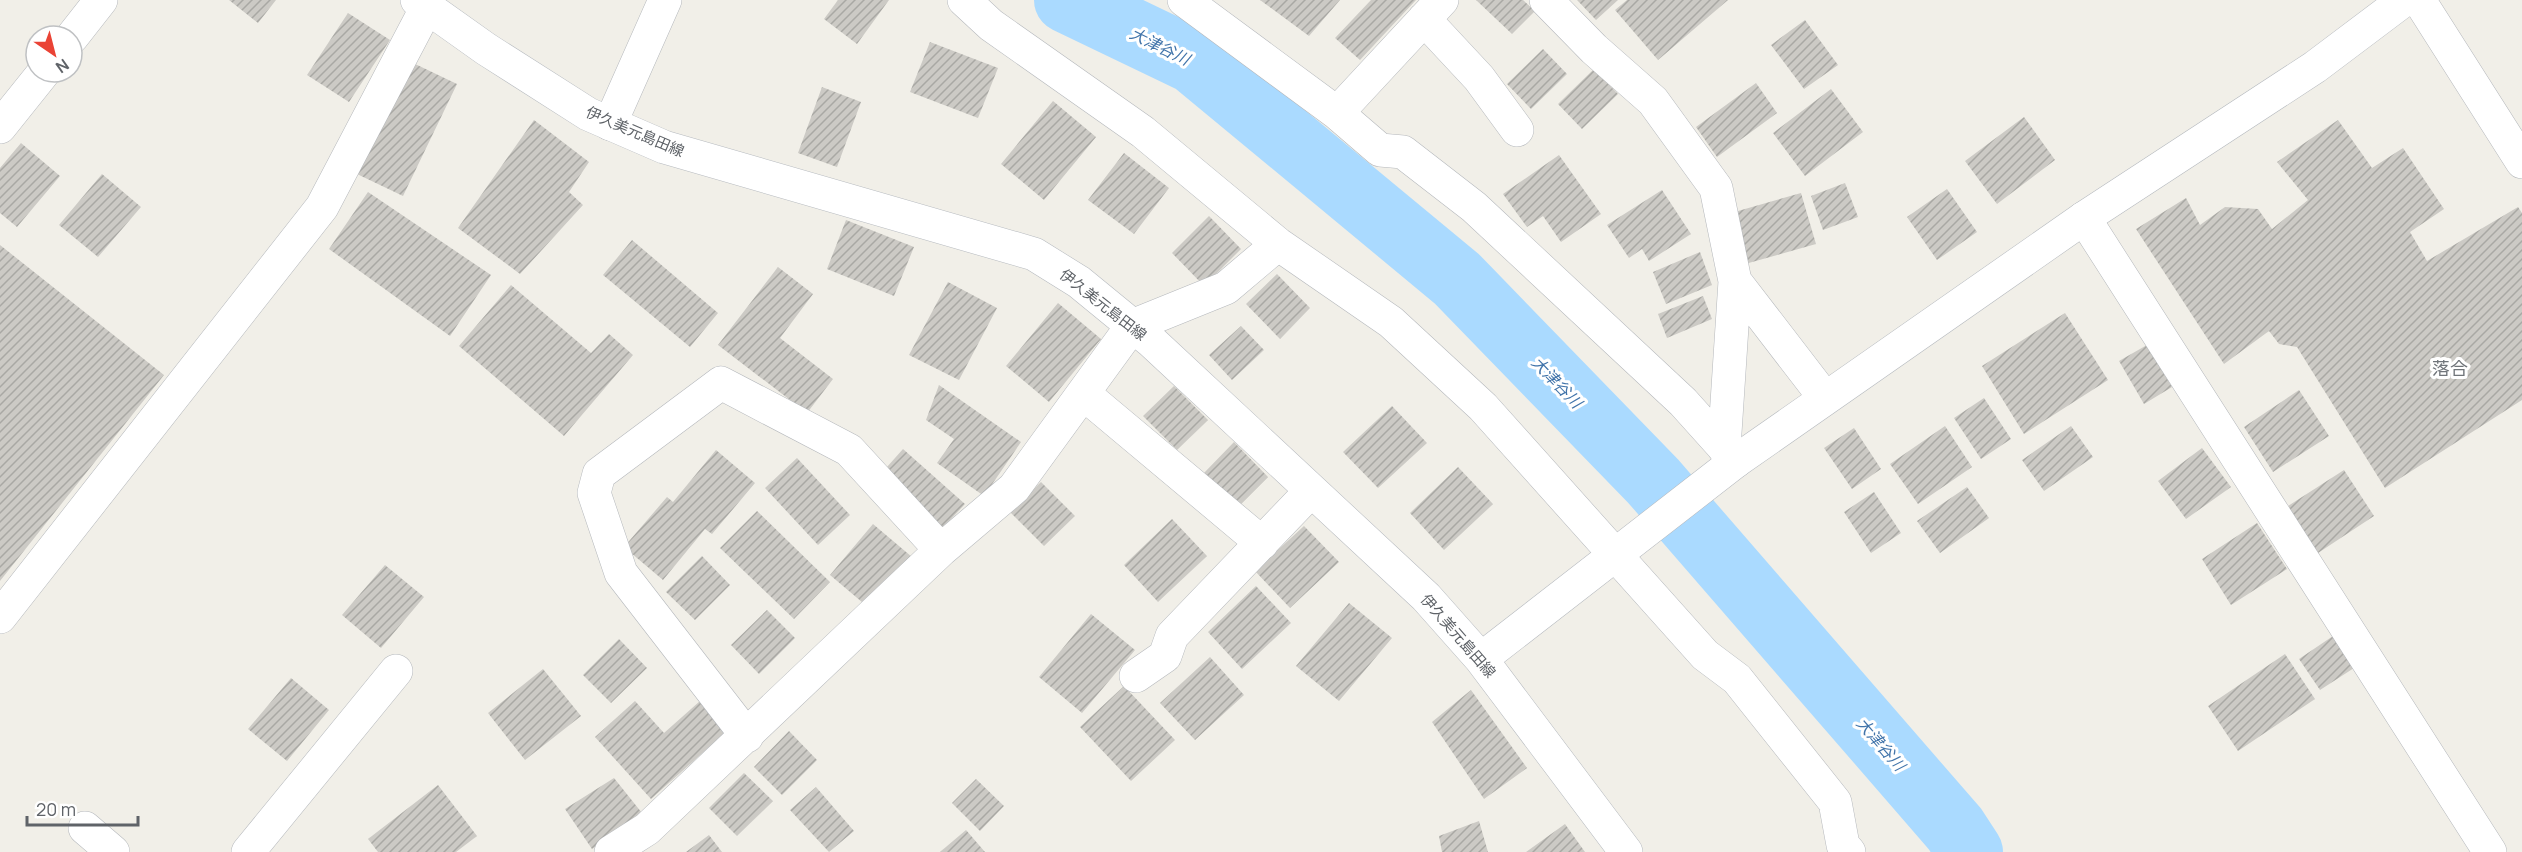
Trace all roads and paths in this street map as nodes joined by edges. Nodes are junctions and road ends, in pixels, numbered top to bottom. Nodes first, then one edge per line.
1 (101, 0) edge
2 (665, 0) edge
3 (964, 0) edge
4 (1184, 0) edge
5 (1546, 0) edge
6 (2404, 0) edge
7 (2419, 0) edge
8 (422, 4) edge
9 (1433, 9) edge
10 (82, 24) edge
11 (33, 84) edge
12 (1337, 113) junction
13 (4, 116) edge
14 (610, 124) junction
15 (1517, 130) dead end
16 (2522, 162) edge
17 (2084, 218) junction
18 (1278, 244) junction
19 (1735, 280) junction
20 (1132, 326) junction
21 (1084, 393) junction
22 (1825, 398) junction
23 (1729, 460) junction
24 (1311, 491) junction
25 (1262, 543) junction
26 (941, 550) junction
27 (1615, 553) junction
28 (0, 617) edge
29 (1480, 658) junction
30 (396, 671) dead end
31 (1136, 676) dead end
32 (747, 736) junction
33 (85, 828) dead end
34 (113, 852) edge
35 (248, 852) edge
36 (611, 852) edge
37 (1626, 852) edge
38 (1849, 852) edge
39 (2490, 852) edge

1 - 10 street
2 - 14 street
3 - 18 street
4 - 12 street
5 - 19 street
6 - 17 street
7 - 16 street
8 - 14 street, 伊久美元島田線
8 - 28 street
9 - 12 street
9 - 15 street
11 - 13 street
12 - 23 street
14 - 20 street, 伊久美元島田線
17 - 22 street
17 - 39 street
18 - 20 street
18 - 27 street
19 - 22 street
19 - 23 street
20 - 21 street
20 - 24 street, 伊久美元島田線
21 - 25 street
21 - 26 street
22 - 23 street
23 - 27 street
24 - 25 street
24 - 29 street, 伊久美元島田線
25 - 31 street
26 - 32 street
26 - 32 street
27 - 29 street
27 - 38 street
29 - 37 street, 伊久美元島田線
30 - 35 street
32 - 36 street
33 - 34 street

